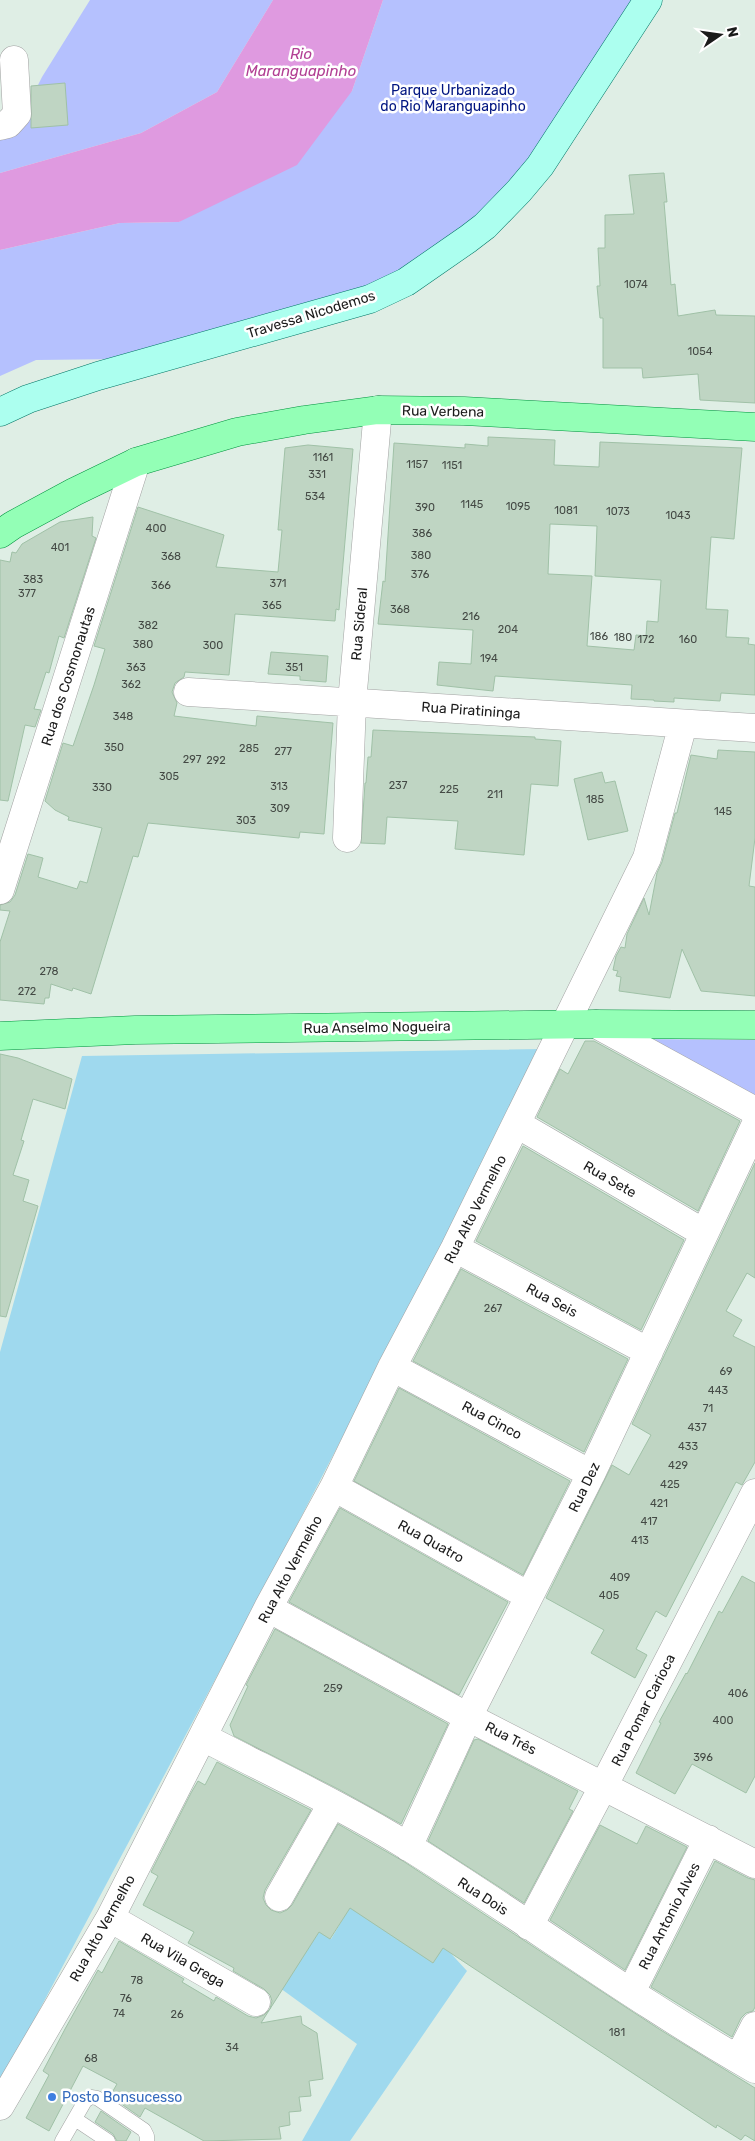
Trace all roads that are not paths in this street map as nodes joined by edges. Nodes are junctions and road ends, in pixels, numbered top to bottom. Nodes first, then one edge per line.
1 (648, 0) edge
2 (14, 60) dead end
3 (0, 126) edge
4 (378, 410) junction
5 (0, 412) edge
6 (755, 427) edge
7 (136, 462) junction
8 (0, 534) edge
9 (188, 692) dead end
10 (352, 702) junction
11 (683, 724) junction
12 (755, 728) edge
13 (347, 838) dead end
14 (0, 890) edge
15 (564, 1024) junction
16 (596, 1024) junction
17 (755, 1025) edge
18 (0, 1036) edge
19 (755, 1111) edge
20 (517, 1124) junction
21 (755, 1126) edge
22 (704, 1233) junction
23 (455, 1248) junction
24 (649, 1352) junction
25 (392, 1367) junction
26 (591, 1474) junction
27 (334, 1487) junction
28 (755, 1493) edge
29 (529, 1596) junction
30 (268, 1608) junction
31 (468, 1717) junction
32 (203, 1737) junction
33 (604, 1785) junction
34 (332, 1804) junction
35 (708, 1839) junction
36 (408, 1847) junction
37 (755, 1864) edge
38 (279, 1897) dead end
39 (110, 1918) junction
40 (530, 1926) junction
41 (631, 1992) junction
42 (256, 2002) dead end
43 (755, 2026) edge
44 (746, 2064) edge
45 (0, 2106) edge
46 (75, 2119) junction
47 (62, 2141) edge
48 (108, 2141) edge
49 (147, 2141) edge

1 - 5 main road, Travessa Nicodemos
2 - 3 street
4 - 6 main road, Rua Verbena
4 - 7 main road, Rua Verbena
4 - 10 street, Rua Sideral
7 - 8 main road, Rua Verbena
7 - 14 street, Rua dos Cosmonautas
9 - 10 street, Rua Piratininga
10 - 11 street, Rua Piratininga
10 - 13 street, Rua Sideral
11 - 12 street, Rua Piratininga
11 - 15 street, Rua Alto Vermelho
15 - 16 main road, Rua Anselmo Nogueira
15 - 18 main road, Rua Anselmo Nogueira
15 - 20 street, Rua Alto Vermelho
16 - 17 main road, Rua Anselmo Nogueira
16 - 19 street
20 - 22 street, Rua Sete
20 - 23 street, Rua Alto Vermelho
21 - 22 street, Rua Dez
22 - 24 street, Rua Dez
23 - 24 street, Rua Seis
23 - 25 street, Rua Alto Vermelho
24 - 26 street, Rua Dez
25 - 26 street, Rua Cinco
25 - 27 street, Rua Alto Vermelho
26 - 29 street, Rua Dez
27 - 29 street, Rua Quatro
27 - 30 street, Rua Alto Vermelho
28 - 33 street, Rua Pomar Carioca
29 - 31 street, Rua Dez
30 - 31 street, Rua Três
30 - 32 street, Rua Alto Vermelho
31 - 33 street, Rua Três
31 - 36 street, Rua Dez
32 - 34 street, Rua Dois
32 - 39 street, Rua Alto Vermelho
33 - 35 street, Rua Três
33 - 40 street, Rua Pomar Carioca
34 - 36 street, Rua Dois
34 - 38 street
35 - 37 street, Rua Três
35 - 41 street, Rua Antonio Alves
36 - 40 street, Rua Dois
39 - 42 street, Rua Vila Grega
39 - 45 street, Rua Alto Vermelho
40 - 41 street, Rua Dois
41 - 44 street, Rua Dois
43 - 44 street
46 - 47 lane
46 - 48 lane
46 - 49 lane

